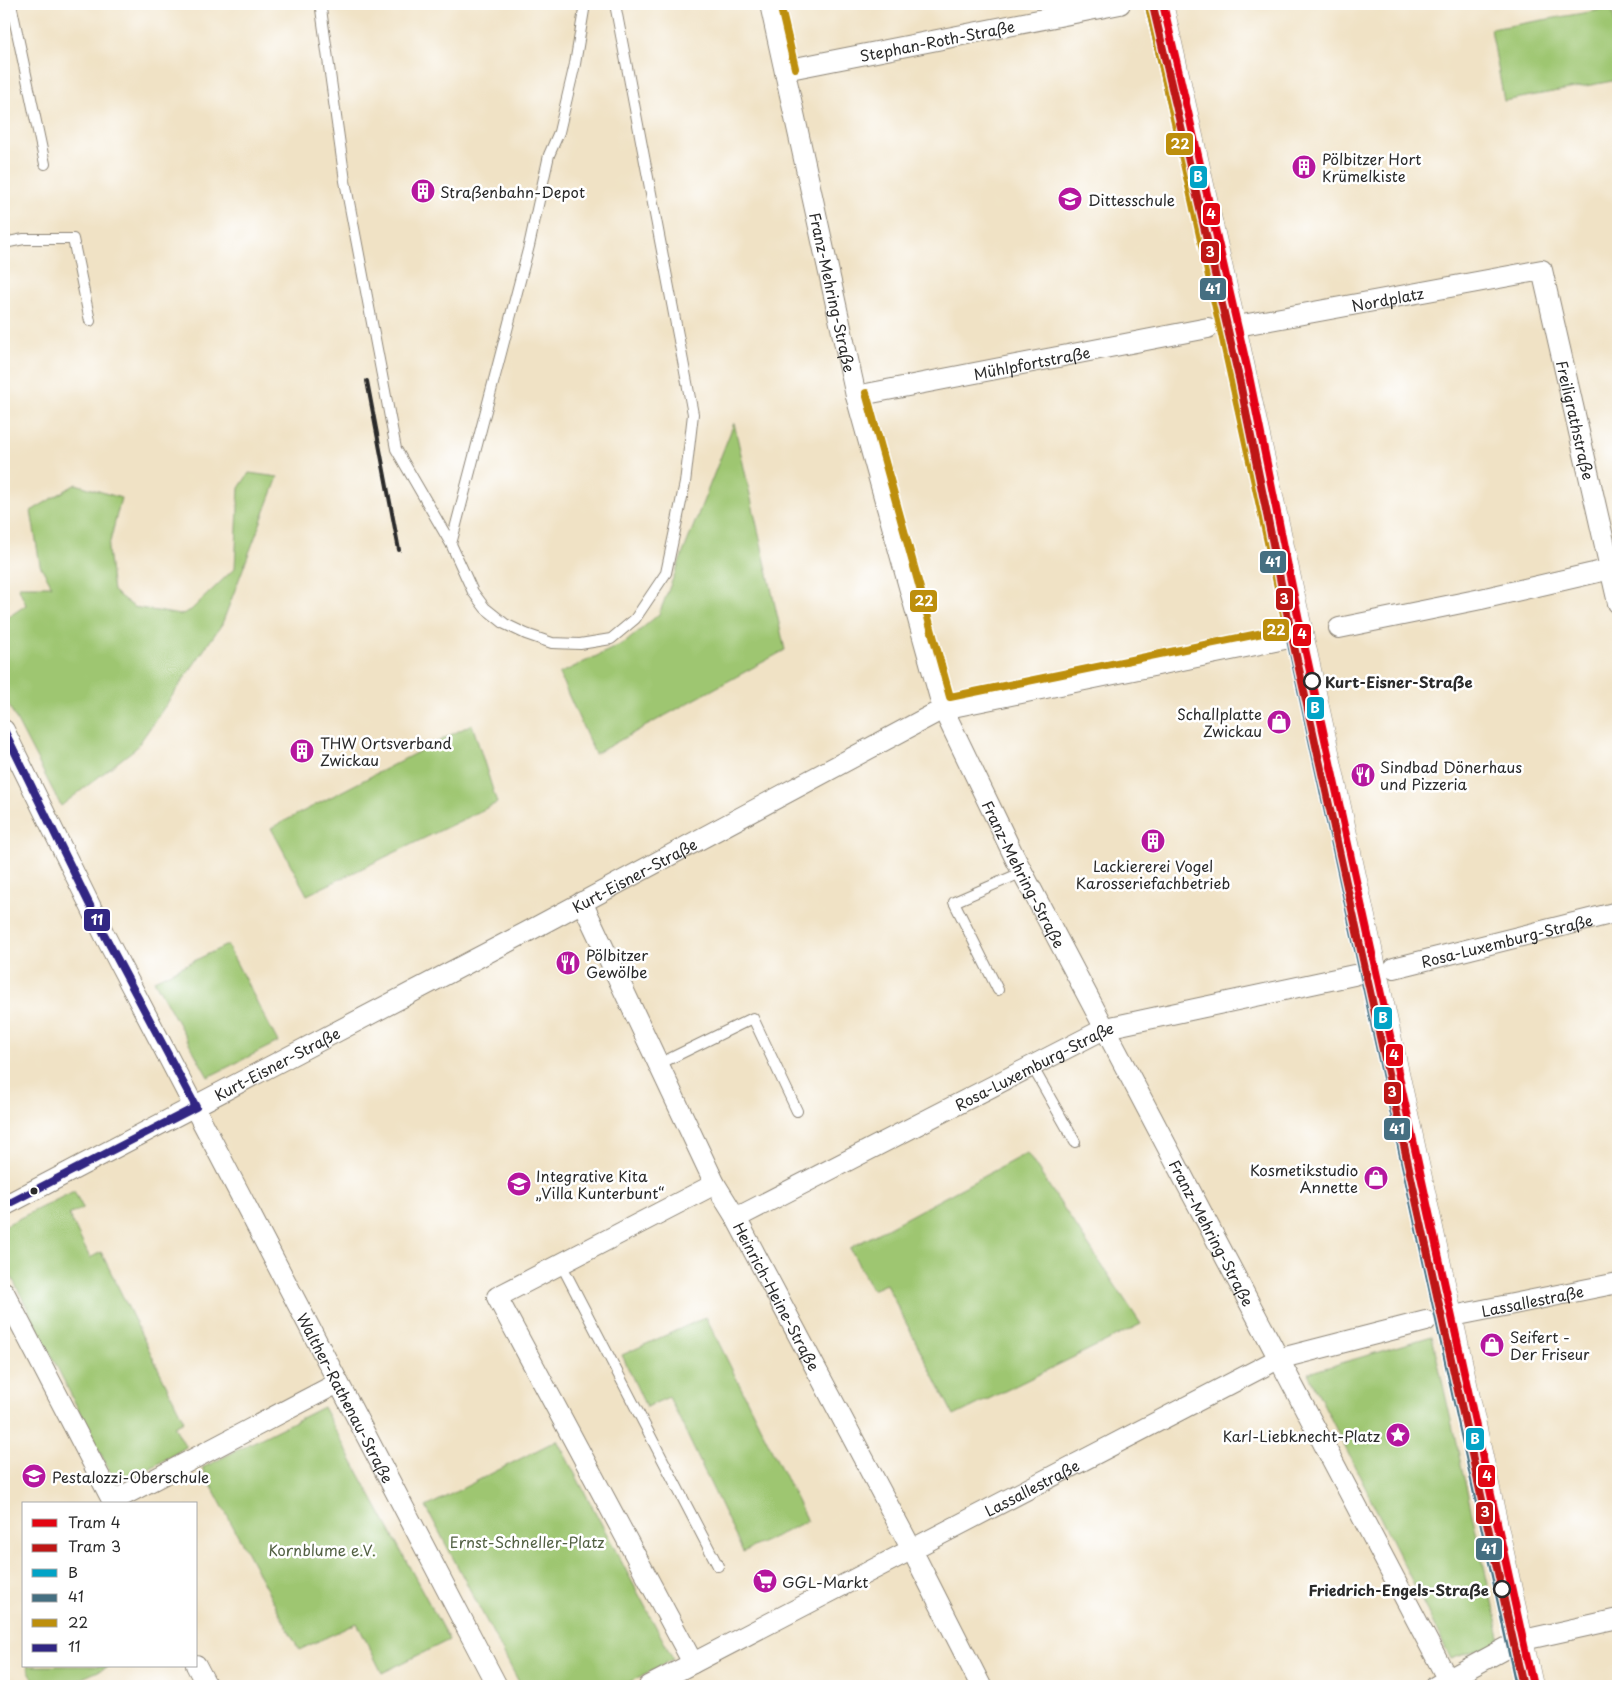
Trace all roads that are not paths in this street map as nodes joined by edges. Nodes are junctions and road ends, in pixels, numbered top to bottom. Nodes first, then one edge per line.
1 (11, 4) edge
2 (323, 4) edge
3 (585, 4) edge
4 (615, 4) edge
5 (770, 4) edge
6 (1120, 4) edge
7 (1159, 4) edge
8 (784, 70) junction
9 (45, 164) dead end
10 (4, 243) edge
11 (1542, 270) joint
12 (90, 321) dead end
13 (1220, 327) junction
14 (856, 396) junction
15 (450, 544) junction
16 (1611, 569) junction
17 (1618, 603) edge
18 (1339, 628) dead end
19 (1299, 636) junction
20 (942, 709) junction
21 (4, 730) edge
22 (1023, 872) junction
23 (582, 902) junction
24 (1618, 912) edge
25 (1394, 968) dead end
26 (1354, 975) dead end
27 (998, 990) dead end
28 (1106, 1028) junction
29 (659, 1064) junction
30 (1032, 1066) junction
31 (196, 1107) junction
32 (797, 1111) dead end
33 (1075, 1142) dead end
34 (714, 1184) junction
35 (4, 1206) edge
36 (736, 1218) junction
37 (561, 1264) junction
38 (1618, 1283) edge
39 (4, 1292) edge
40 (1437, 1319) junction
41 (1278, 1359) junction
42 (338, 1383) junction
43 (114, 1502) edge
44 (912, 1550) junction
45 (718, 1566) dead end
46 (1618, 1619) edge
47 (1519, 1642) junction
48 (693, 1663) junction
49 (198, 1668) edge
50 (1441, 1683) edge
51 (207, 1686) edge
52 (497, 1686) edge
53 (649, 1686) edge
54 (982, 1686) edge
55 (1529, 1686) edge

1 - 9 lane
2 - 15 lane
3 - 15 lane
4 - 15 lane
5 - 8 street, Franz-Mehring-Straße
6 - 8 street, Stephan-Roth-Straße
7 - 13 street
8 - 14 street, Franz-Mehring-Straße
10 - 12 lane
11 - 13 street, Nordplatz
11 - 16 street, Freiligrathstraße
13 - 14 street, Mühlpfortstraße
13 - 19 street
14 - 20 street, Franz-Mehring-Straße
16 - 17 street, Freiligrathstraße
16 - 18 street
19 - 20 street, Kurt-Eisner-Straße
19 - 40 street
20 - 22 street, Franz-Mehring-Straße
20 - 23 street, Kurt-Eisner-Straße
21 - 31 street, Walther-Rathenau-Straße
22 - 27 lane
22 - 28 street, Franz-Mehring-Straße
23 - 29 street, Heinrich-Heine-Straße
23 - 31 street, Kurt-Eisner-Straße
24 - 25 street, Rosa-Luxemburg-Straße
26 - 28 street, Rosa-Luxemburg-Straße
28 - 30 street, Rosa-Luxemburg-Straße
28 - 41 street, Franz-Mehring-Straße
29 - 32 lane
29 - 34 street, Heinrich-Heine-Straße
30 - 33 lane
30 - 36 street, Rosa-Luxemburg-Straße
31 - 35 street, Kurt-Eisner-Straße
31 - 42 street, Walther-Rathenau-Straße
34 - 36 street, Heinrich-Heine-Straße
34 - 37 street
36 - 44 street, Heinrich-Heine-Straße
37 - 45 lane
37 - 48 street
38 - 40 street, Lassallestraße
39 - 43 street
40 - 41 street, Lassallestraße
40 - 47 street
41 - 44 street, Lassallestraße
41 - 50 street, Franz-Mehring-Straße
42 - 43 street
42 - 52 street, Walther-Rathenau-Straße
44 - 48 street, Lassallestraße
44 - 54 street, Heinrich-Heine-Straße
46 - 47 street
47 - 50 street
47 - 55 street
48 - 53 street, Lassallestraße
49 - 51 street

